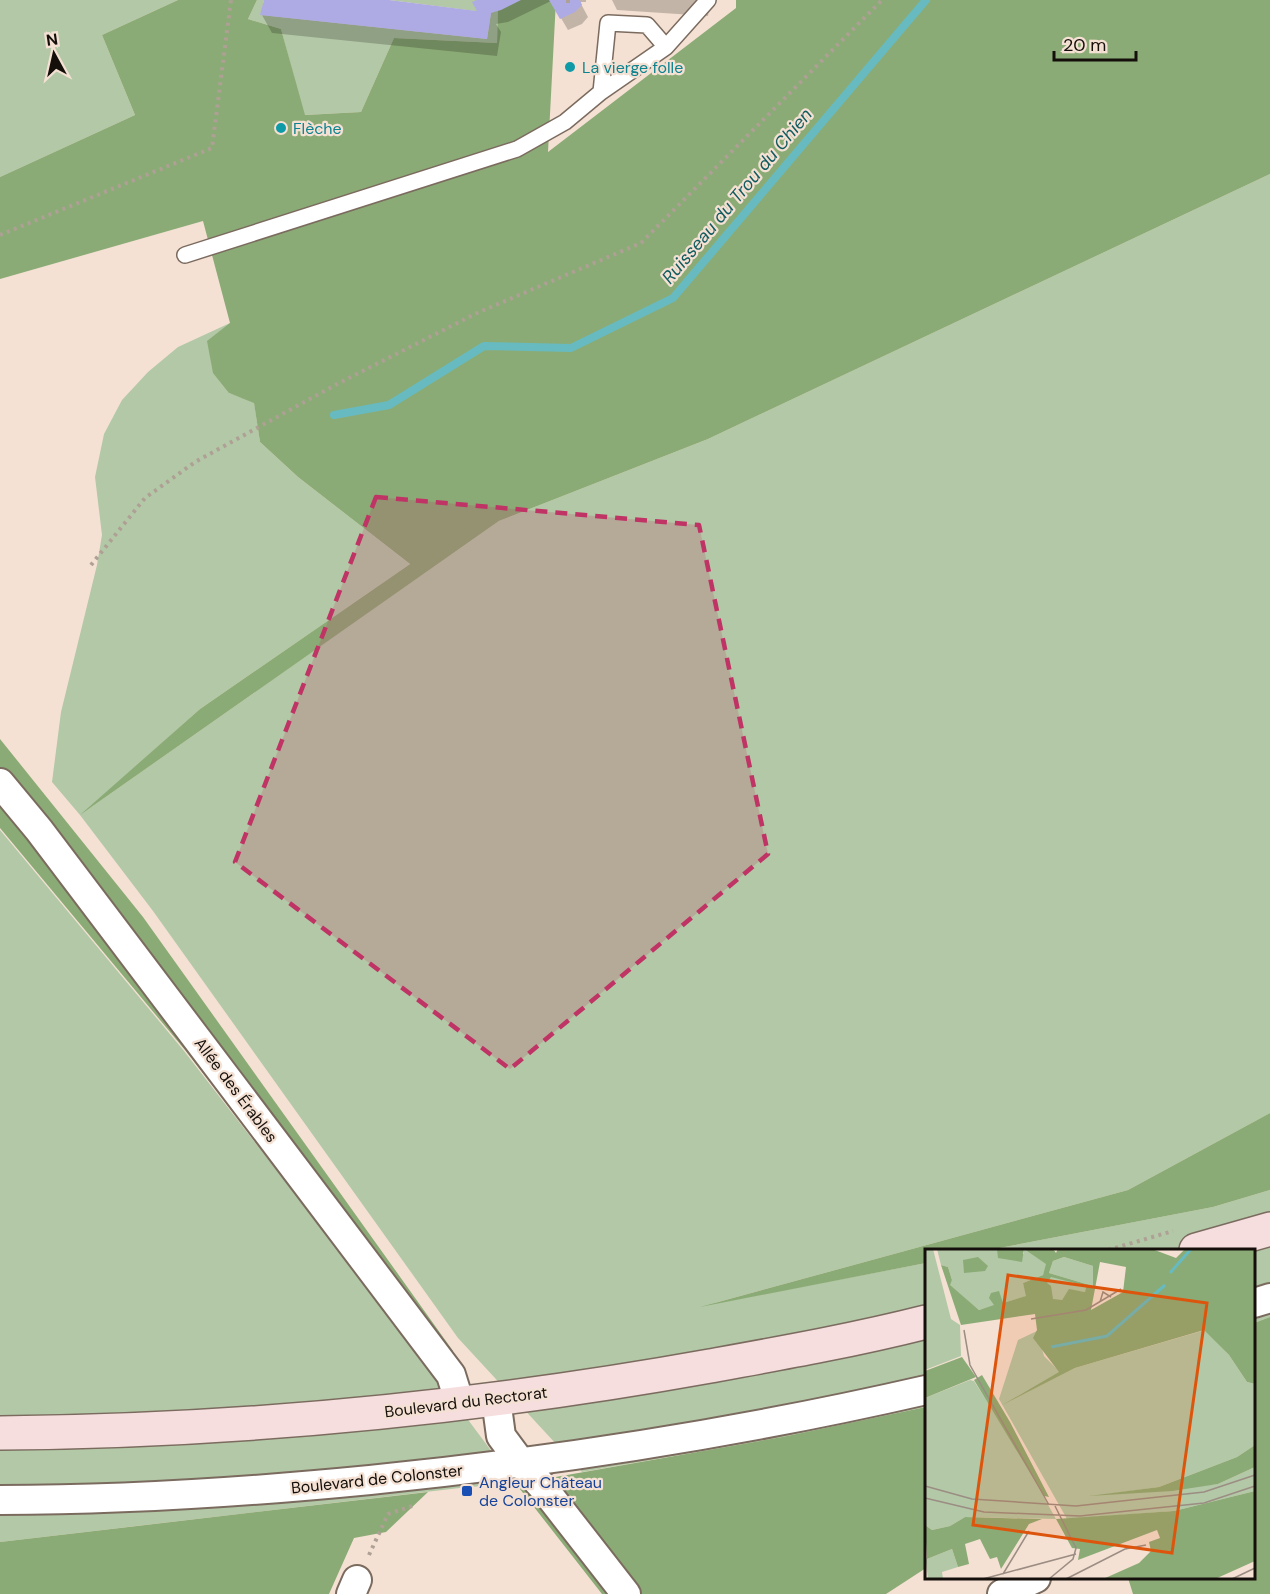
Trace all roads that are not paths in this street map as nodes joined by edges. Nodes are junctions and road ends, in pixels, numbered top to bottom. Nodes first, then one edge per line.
1 (708, 0) edge
2 (666, 47) junction
3 (601, 92) junction
4 (184, 255) dead end
5 (0, 783) edge
6 (1270, 1228) edge
7 (1202, 1249) edge
8 (1270, 1298) edge
9 (1255, 1303) edge
10 (925, 1322) edge
11 (925, 1390) edge
12 (496, 1399) junction
13 (460, 1404) junction
14 (0, 1433) edge
15 (521, 1463) junction
16 (0, 1500) edge
17 (1034, 1579) edge
18 (626, 1594) edge
19 (1002, 1594) edge

1 - 2 lane
2 - 3 lane
2 - 3 lane
3 - 4 lane
5 - 13 street, Allée des Érables
6 - 7 main road
8 - 9 street
10 - 12 main road, Boulevard du Rectorat
11 - 15 street, Boulevard de Colonster
12 - 13 main road, Boulevard du Rectorat
12 - 15 street
13 - 14 main road, Boulevard du Rectorat
15 - 16 street, Boulevard de Colonster
15 - 18 street
17 - 19 street

